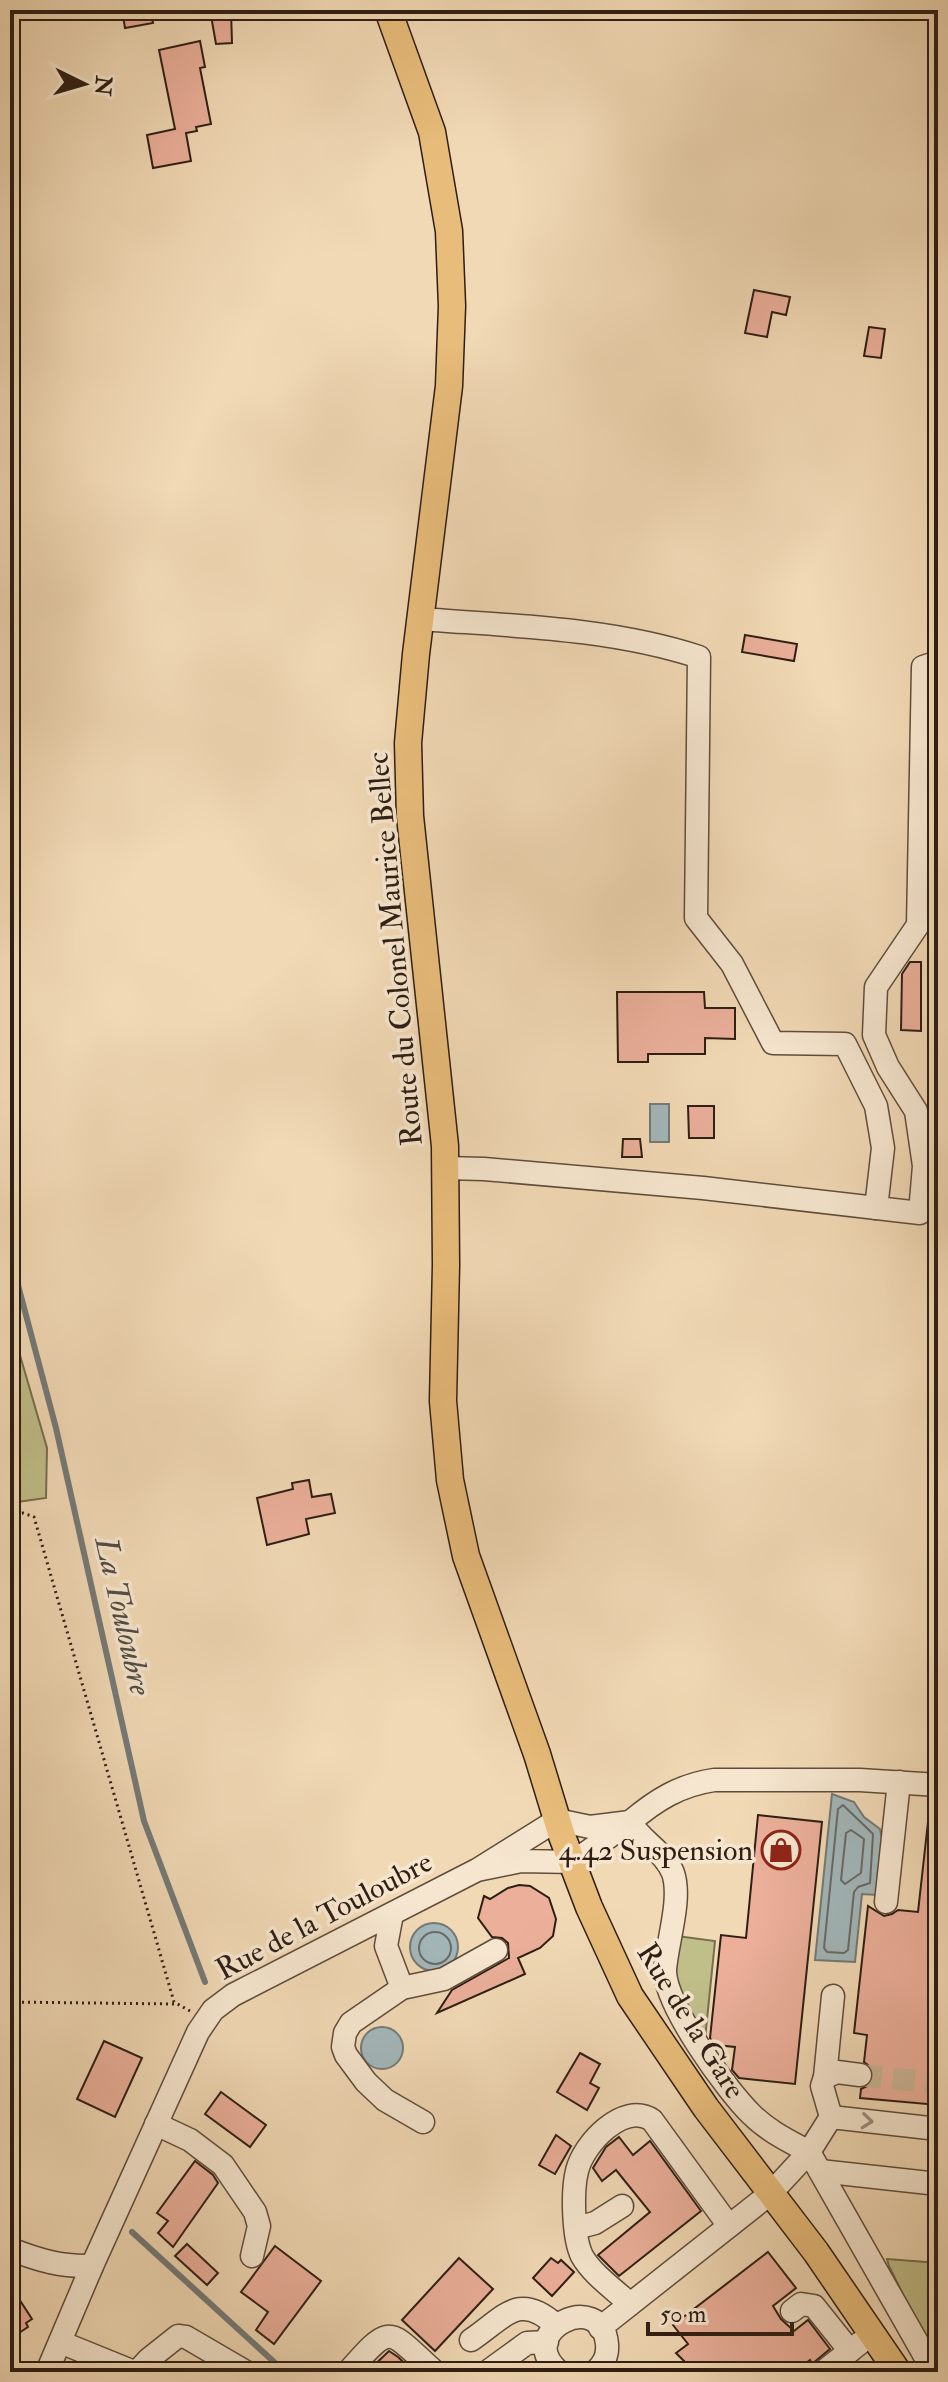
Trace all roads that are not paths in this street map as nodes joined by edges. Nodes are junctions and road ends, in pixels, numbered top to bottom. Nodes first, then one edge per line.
1 (388, 10) edge
2 (420, 619) junction
3 (938, 662) edge
4 (445, 1168) junction
5 (876, 1208) junction
6 (899, 1782) junction
7 (938, 1785) edge
8 (630, 1822) junction
9 (558, 1824) junction
10 (573, 1862) junction
11 (477, 1870) junction
12 (886, 1902) dead end
13 (392, 1914) junction
14 (363, 1928) junction
15 (386, 1946) junction
16 (496, 1950) dead end
17 (402, 1988) junction
18 (833, 1996) dead end
19 (860, 2075) tunnel mouth
20 (825, 2077) junction
21 (831, 2117) junction
22 (423, 2122) dead end
23 (156, 2124) junction
24 (938, 2129) edge
25 (814, 2161) junction
26 (938, 2184) edge
27 (771, 2193) junction
28 (622, 2206) dead end
29 (729, 2226) junction
30 (576, 2228) junction
31 (12, 2253) edge
32 (252, 2256) dead end
33 (45, 2263) junction
34 (92, 2266) junction
35 (80, 2293) junction
36 (630, 2304) junction
37 (792, 2311) dead end
38 (600, 2328) junction
39 (552, 2333) junction
40 (872, 2334) junction
41 (471, 2340) dead end
42 (60, 2342) junction
43 (850, 2351) junction
44 (47, 2372) edge
45 (136, 2372) edge
46 (246, 2372) edge
47 (348, 2372) edge
48 (435, 2372) edge
49 (487, 2372) edge
50 (559, 2372) edge
51 (595, 2372) edge
52 (823, 2372) edge
53 (898, 2372) edge
54 (934, 2372) edge

1 - 2 main road, Route du Colonel Maurice Bellec
2 - 4 main road, Route du Colonel Maurice Bellec
2 - 5 street
3 - 5 street
4 - 5 street
4 - 9 main road, Route du Colonel Maurice Bellec
6 - 7 street
6 - 8 street
6 - 12 street
8 - 9 street
8 - 10 street
8 - 25 street
9 - 10 main road, Rue de la Gare
9 - 11 street
10 - 11 street, Rue de la Touloubre
10 - 27 main road, Rue de la Gare
11 - 13 street, Rue de la Touloubre
13 - 14 street, Rue de la Touloubre
13 - 15 street
14 - 15 street
14 - 23 street, Rue de la Touloubre
15 - 17 street
16 - 17 street
17 - 22 street
18 - 20 street
19 - 20 street
20 - 21 street
21 -> 24 street
21 - 25 street
23 - 32 street
23 - 34 street, Rue de la Touloubre
25 - 26 street
25 - 27 street
25 - 54 street
27 - 29 street
27 - 40 main road, Rue de la Gare
28 - 30 street
29 - 30 street
29 - 36 street
30 - 36 street
31 - 33 street
33 - 34 street
33 - 35 street
34 - 35 street, Rue de la Touloubre
35 - 42 street, Rue de la Touloubre
36 - 38 street
37 - 43 street
38 - 39 street
38 - 51 street
39 - 41 street
39 - 49 street
39 - 50 street
40 - 43 street
40 - 53 main road, Rue de la Gare
42 - 44 street, Rue de la Touloubre
42 - 45 street
43 - 52 street
45 - 46 street
47 - 48 street

